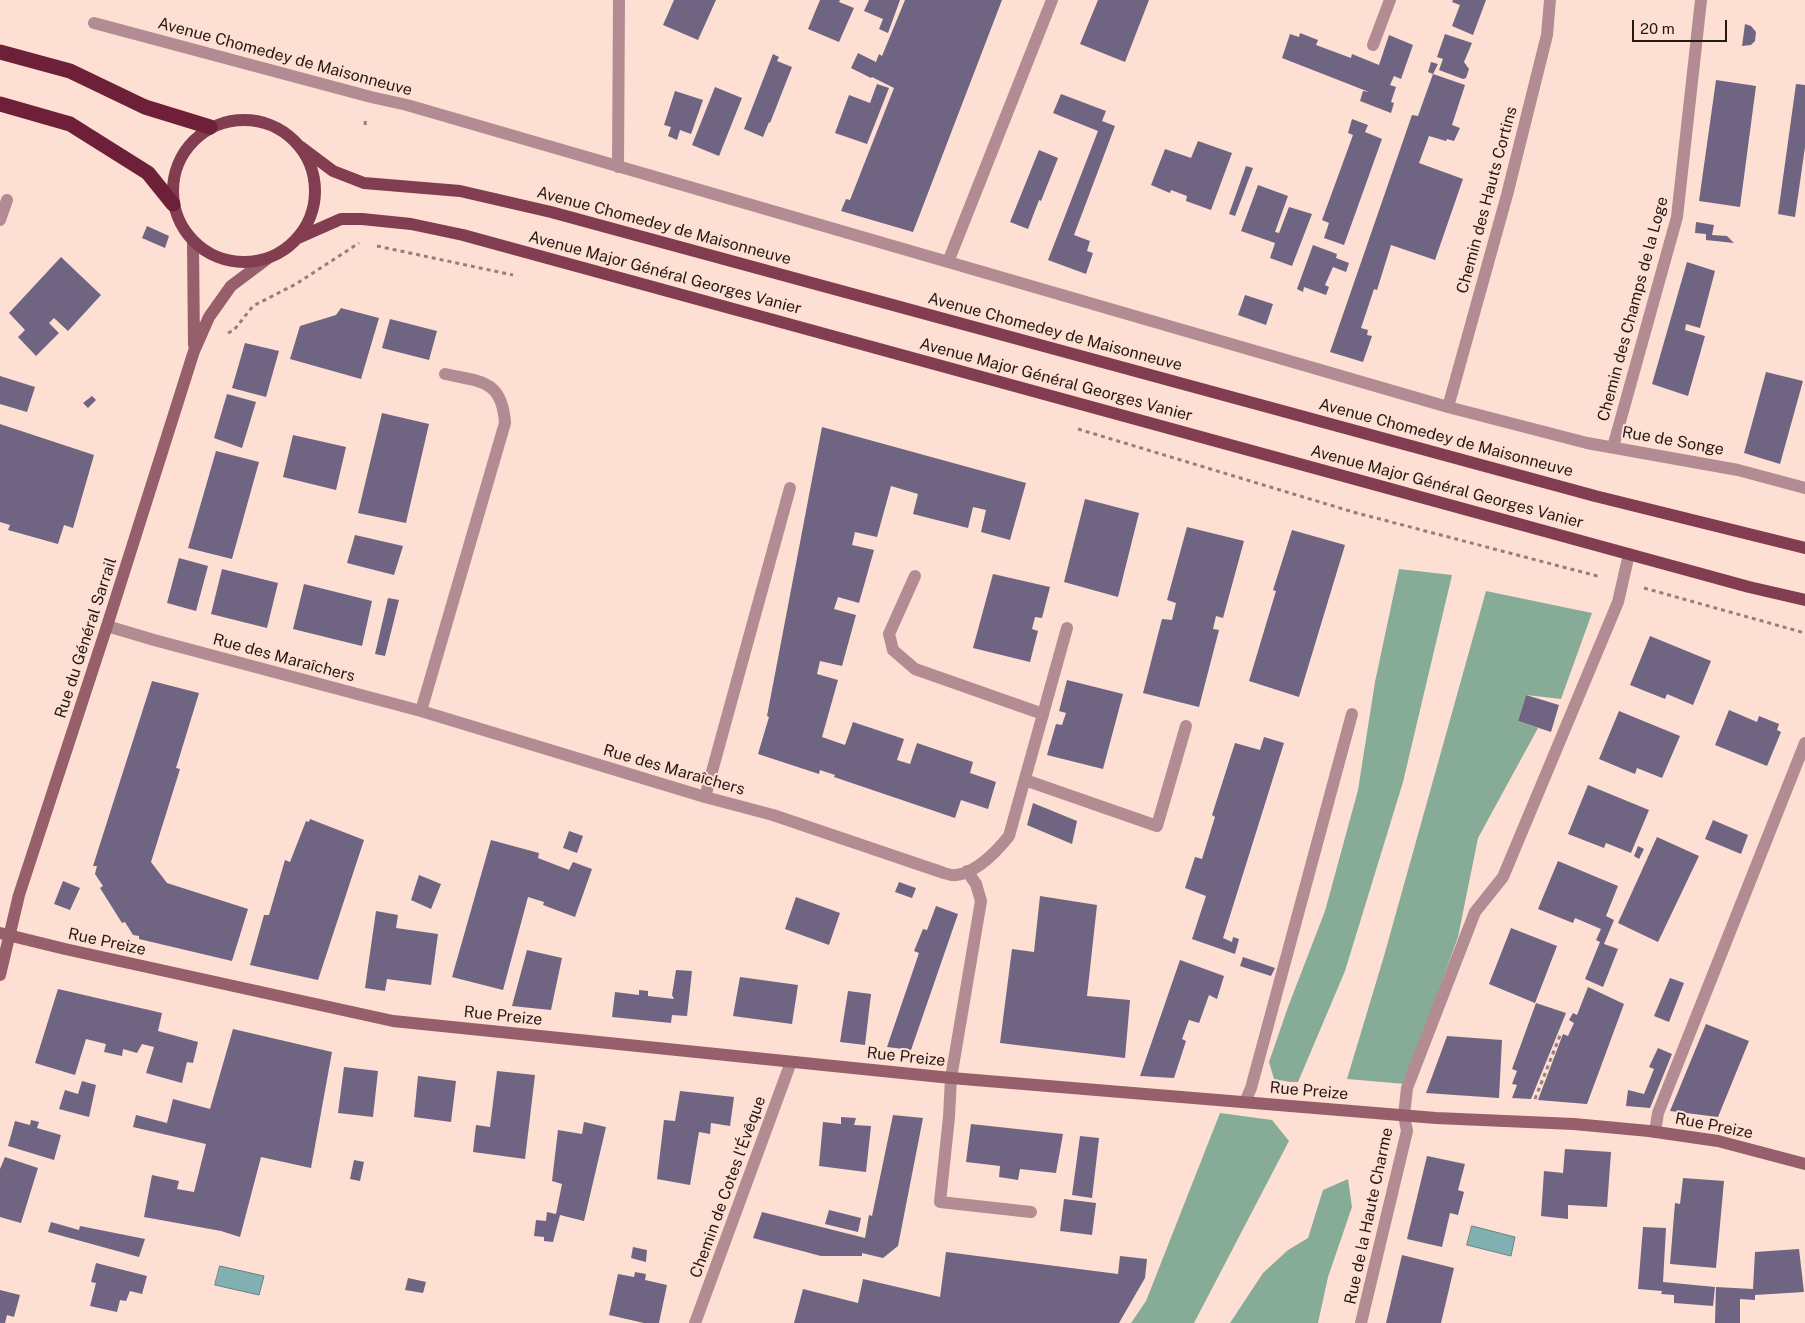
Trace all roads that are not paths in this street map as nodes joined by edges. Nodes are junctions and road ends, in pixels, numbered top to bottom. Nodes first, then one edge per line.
1 (619, 0) edge
2 (1052, 0) edge
3 (1390, 0) edge
4 (1550, 0) edge
5 (1701, 0) edge
6 (94, 23) dead end
7 (1373, 45) dead end
8 (0, 52) edge
9 (0, 104) edge
10 (210, 128) junction
11 (301, 147) junction
12 (618, 167) junction
13 (7, 200) dead end
14 (173, 204) junction
15 (0, 220) edge
16 (298, 238) junction
17 (193, 242) junction
18 (267, 259) junction
19 (948, 262) junction
20 (194, 351) junction
21 (445, 374) dead end
22 (1448, 407) junction
23 (1613, 447) junction
24 (790, 488) dead end
25 (1805, 488) edge
26 (1805, 548) edge
27 (1629, 554) junction
28 (915, 576) dead end
29 (1805, 600) edge
30 (107, 626) junction
31 (1067, 628) dead end
32 (421, 712) junction
33 (1043, 714) junction
34 (1352, 714) dead end
35 (1186, 726) dead end
36 (1805, 742) edge
37 (1025, 780) junction
38 (705, 797) junction
39 (967, 871) junction
40 (4, 934) edge
41 (0, 975) edge
42 (791, 1062) junction
43 (951, 1078) junction
44 (1245, 1102) junction
45 (1404, 1115) junction
46 (1655, 1132) junction
47 (1805, 1164) edge
48 (1031, 1212) dead end
49 (695, 1323) edge
50 (1362, 1323) edge

1 - 12 street
2 - 19 street
3 - 7 street
4 - 22 street, Chemin des Hauts Cortins
5 - 23 street, Chemin des Champs de la Loge
6 - 12 street, Avenue Chomedey de Maisonneuve
8 - 10 highway
9 - 14 highway
10 - 11 main road
10 - 14 main road
11 - 16 main road
11 - 26 main road, Avenue Chomedey de Maisonneuve
12 - 19 street, Avenue Chomedey de Maisonneuve
13 - 15 street
14 - 17 main road
16 - 18 main road
16 - 27 main road, Avenue Major Général Georges Vanier
17 - 18 main road
17 - 20 street, Rue du Général Sarrail
18 - 20 street, Rue du Général Sarrail
19 - 22 street, Avenue Chomedey de Maisonneuve
20 - 30 street, Rue du Général Sarrail
21 - 32 street
22 - 23 street, Rue de Songe
23 - 25 street, Rue de Songe
24 - 38 street
27 - 29 main road, Avenue Major Général Georges Vanier
27 - 45 street, Rue de la Haute Charme
28 - 33 street
30 - 32 street, Rue des Maraîchers
30 - 40 street, Rue du Général Sarrail
31 - 33 street, Rue des Maraîchers
32 - 38 street, Rue des Maraîchers
33 - 37 street, Rue des Maraîchers
34 - 44 street
35 - 37 street
36 - 46 street
37 - 39 street, Rue des Maraîchers
38 - 39 street, Rue des Maraîchers
39 - 43 street
40 - 41 street, Rue du Général Sarrail
40 - 42 street, Rue Preize
42 - 43 street, Rue Preize
42 - 49 street, Chemin de Cotes l'Évêque
43 - 44 street, Rue Preize
43 - 48 street
44 - 45 street, Rue Preize
45 - 46 street, Rue Preize
45 - 50 street, Rue de la Haute Charme
46 - 47 street, Rue Preize

